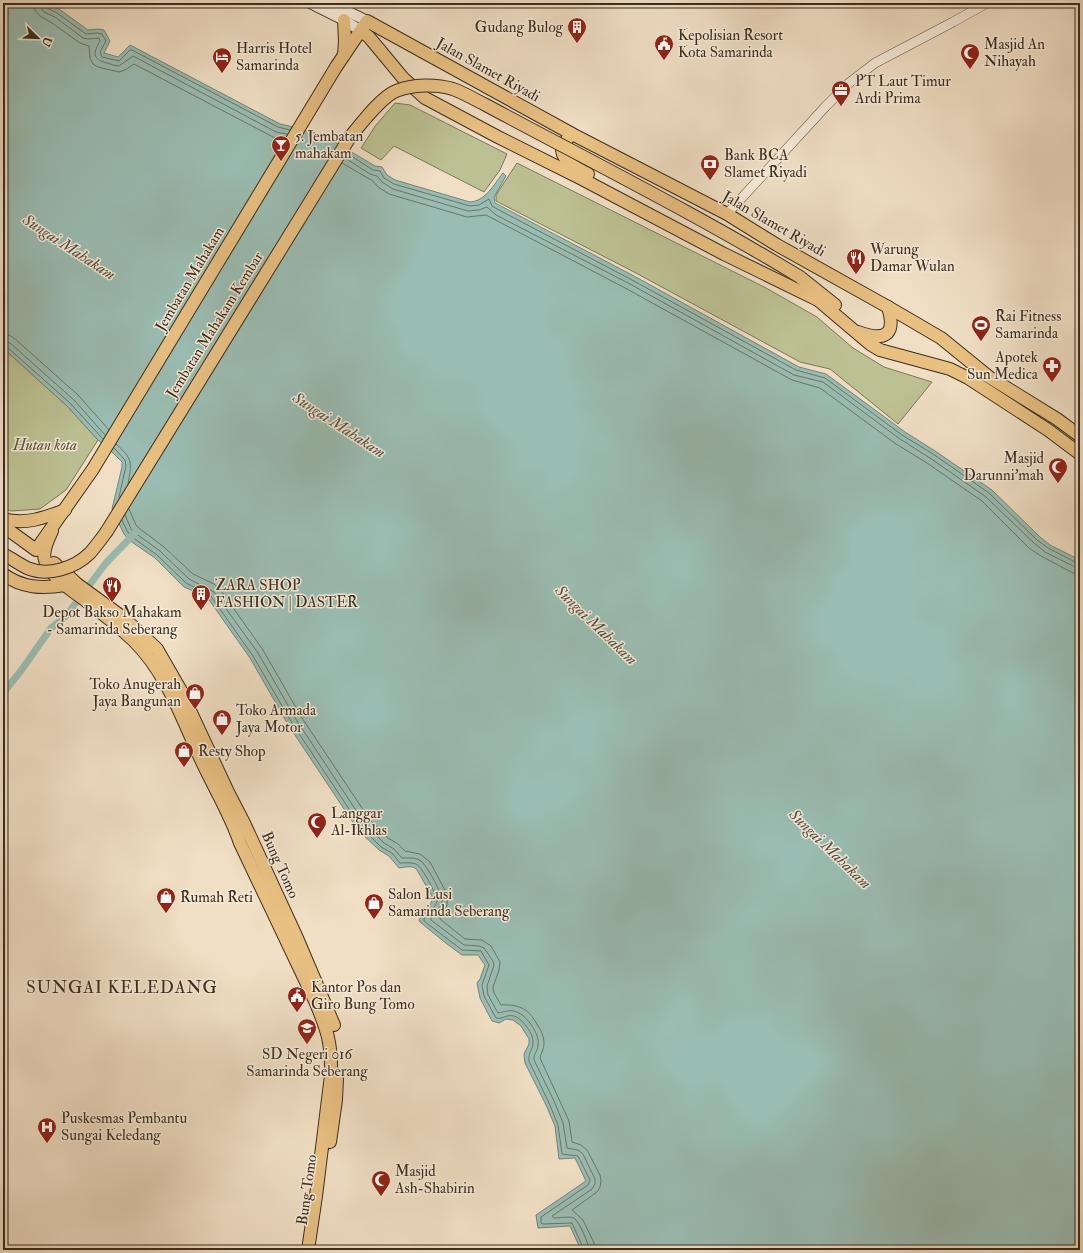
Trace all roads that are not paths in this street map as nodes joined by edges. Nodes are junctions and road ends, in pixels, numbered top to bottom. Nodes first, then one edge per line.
1 (310, 3) edge
2 (331, 3) edge
3 (986, 3) edge
4 (344, 20) junction
5 (368, 26) junction
6 (344, 56) junction
7 (574, 135) junction
8 (350, 137) joint
9 (727, 214) junction
10 (659, 219) junction
11 (888, 307) junction
12 (854, 331) junction
13 (1080, 436) edge
14 (1080, 454) edge
15 (65, 510) junction
16 (3, 520) edge
17 (3, 526) edge
18 (41, 553) junction
19 (3, 554) edge
20 (3, 574) edge
21 (65, 585) junction
22 (294, 945) junction
23 (308, 1250) edge
24 (314, 1250) edge

1 - 4 main road, Jalan Slamet Riyadi
2 - 5 main road
3 - 9 street
4 - 5 main road, Jalan Slamet Riyadi
4 - 6 main road
5 - 6 main road, Jembatan Mahakam
5 - 7 main road, Jalan Slamet Riyadi
5 - 10 main road, Jalan Slamet Riyadi
6 - 15 main road, Jembatan Mahakam
7 - 9 main road, Jalan Slamet Riyadi
7 - 10 main road
8 - 12 main road, Jalan Slamet Riyadi, bridge
8 - 19 main road, Jembatan Mahakam Kembar, bridge
9 - 11 main road, Jalan Slamet Riyadi
10 - 12 main road, Jalan Slamet Riyadi
11 - 12 main road
11 - 13 main road, Jalan Slamet Riyadi
12 - 14 main road, Jalan Slamet Riyadi
15 - 16 main road
15 - 18 main road, Jembatan Mahakam
17 - 18 main road
18 - 21 main road, Bung Tomo
18 - 22 main road, Bung Tomo
20 - 21 main road
21 - 22 main road, Bung Tomo
22 - 23 main road, Bung Tomo
22 - 24 main road, Bung Tomo

